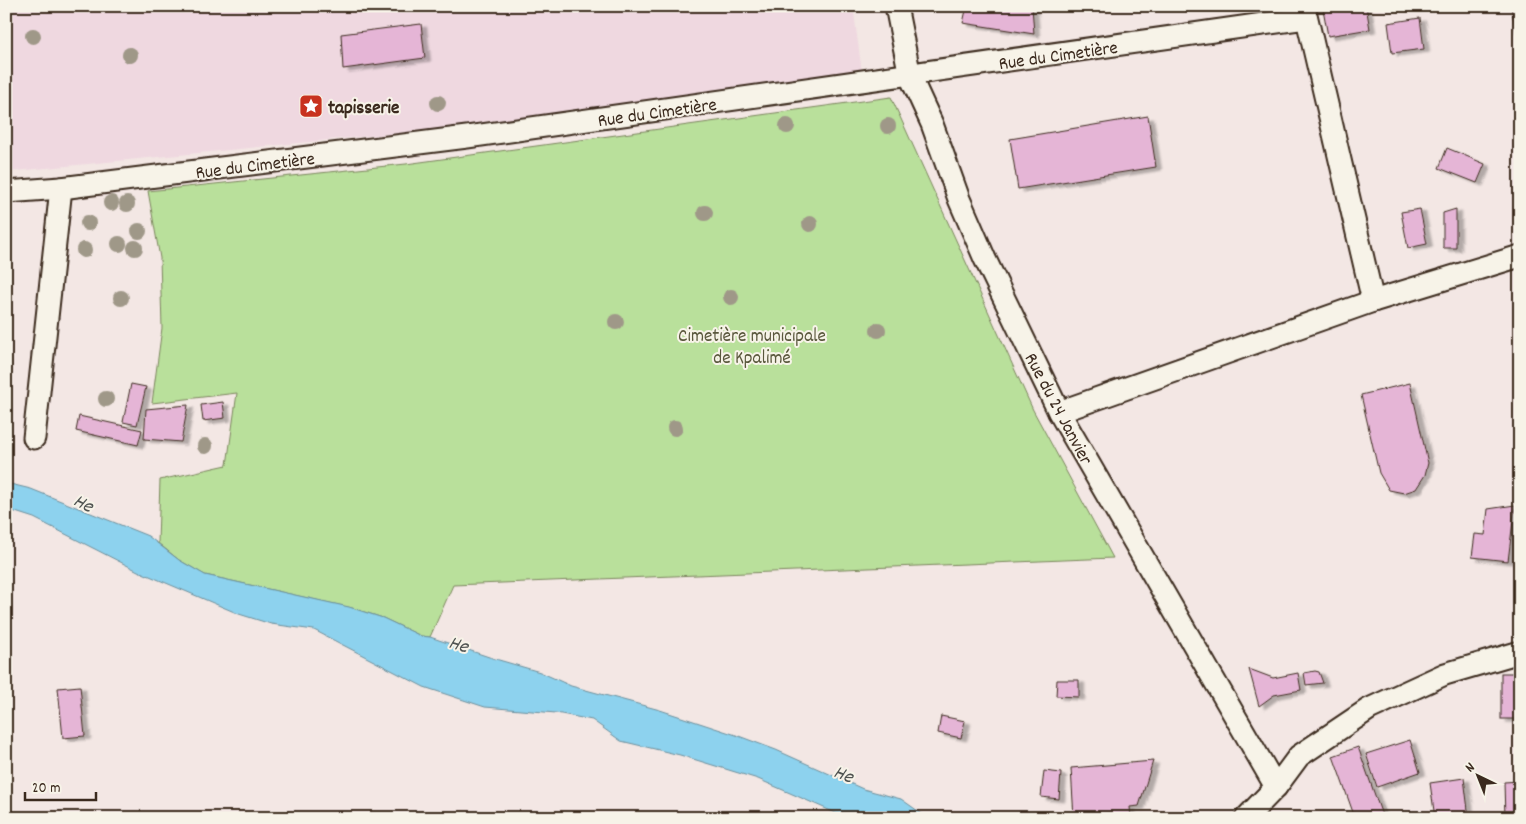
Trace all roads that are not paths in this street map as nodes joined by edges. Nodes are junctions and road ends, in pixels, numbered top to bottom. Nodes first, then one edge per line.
1 (896, 6) edge
2 (1305, 12) edge
3 (910, 76) junction
4 (61, 188) junction
5 (6, 192) edge
6 (1520, 256) edge
7 (1373, 301) junction
8 (1059, 412) junction
9 (34, 438) dead end
10 (1520, 652) edge
11 (1276, 787) junction
12 (1246, 818) edge

1 - 3 street, Rue du 24 Janvier
2 - 3 street, Rue du Cimetière
2 - 7 street
3 - 4 street, Rue du Cimetière
3 - 8 street, Rue du 24 Janvier
4 - 5 street, Rue du Cimetière
4 - 9 street
6 - 7 street
7 - 8 street
8 - 11 street, Rue du 24 Janvier
10 - 11 street
11 - 12 street

